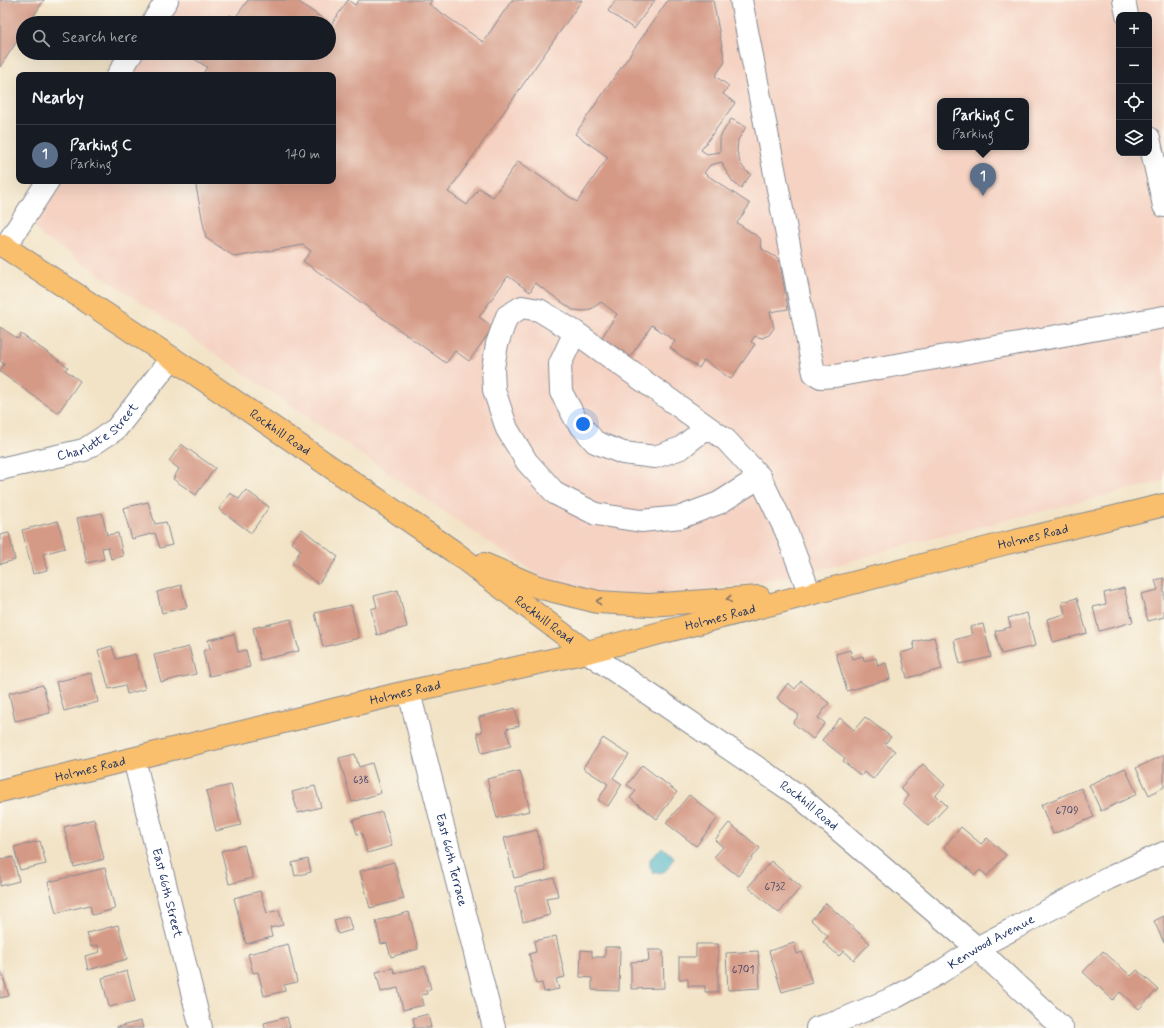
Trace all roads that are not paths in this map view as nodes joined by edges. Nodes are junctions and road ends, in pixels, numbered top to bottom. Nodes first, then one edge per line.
1 (167, 0) edge
2 (740, 0) edge
3 (1124, 0) edge
4 (1126, 12) edge
5 (157, 16) edge
6 (128, 60) edge
7 (120, 72) edge
8 (1152, 152) edge
9 (46, 184) edge
10 (1164, 206) edge
11 (2, 246) edge
12 (1164, 318) edge
13 (576, 332) junction
14 (172, 358) junction
15 (707, 427) junction
16 (0, 469) edge
17 (760, 477) junction
18 (1164, 505) edge
19 (453, 551) junction
20 (810, 594) junction
21 (587, 652) junction
22 (409, 692) junction
23 (134, 759) junction
24 (0, 791) edge
25 (1164, 853) edge
26 (977, 948) junction
27 (201, 1028) edge
28 (494, 1028) edge
29 (817, 1028) edge
30 (1062, 1028) edge

1 - 5 street
2 - 12 street
3 - 4 street
6 - 7 street
8 - 10 street
9 - 11 street
11 - 14 main road, Rockhill Road
13 - 15 street
13 - 15 street
13 - 17 street
14 - 16 street, Charlotte Street
14 - 19 main road, Rockhill Road
15 - 17 street
17 - 20 street
18 - 20 main road, Holmes Road
20 -> 19 main road, Holmes Road
19 - 21 main road, Rockhill Road
20 - 21 main road, Holmes Road
21 - 22 main road, Holmes Road
21 - 26 street, Rockhill Road
22 - 23 main road, Holmes Road
22 - 28 street, East 66th Terrace
23 - 24 main road, Holmes Road
23 - 27 street, East 66th Street
25 - 26 street, Kenwood Avenue
26 - 29 street, Kenwood Avenue
26 - 30 street, Rockhill Road

